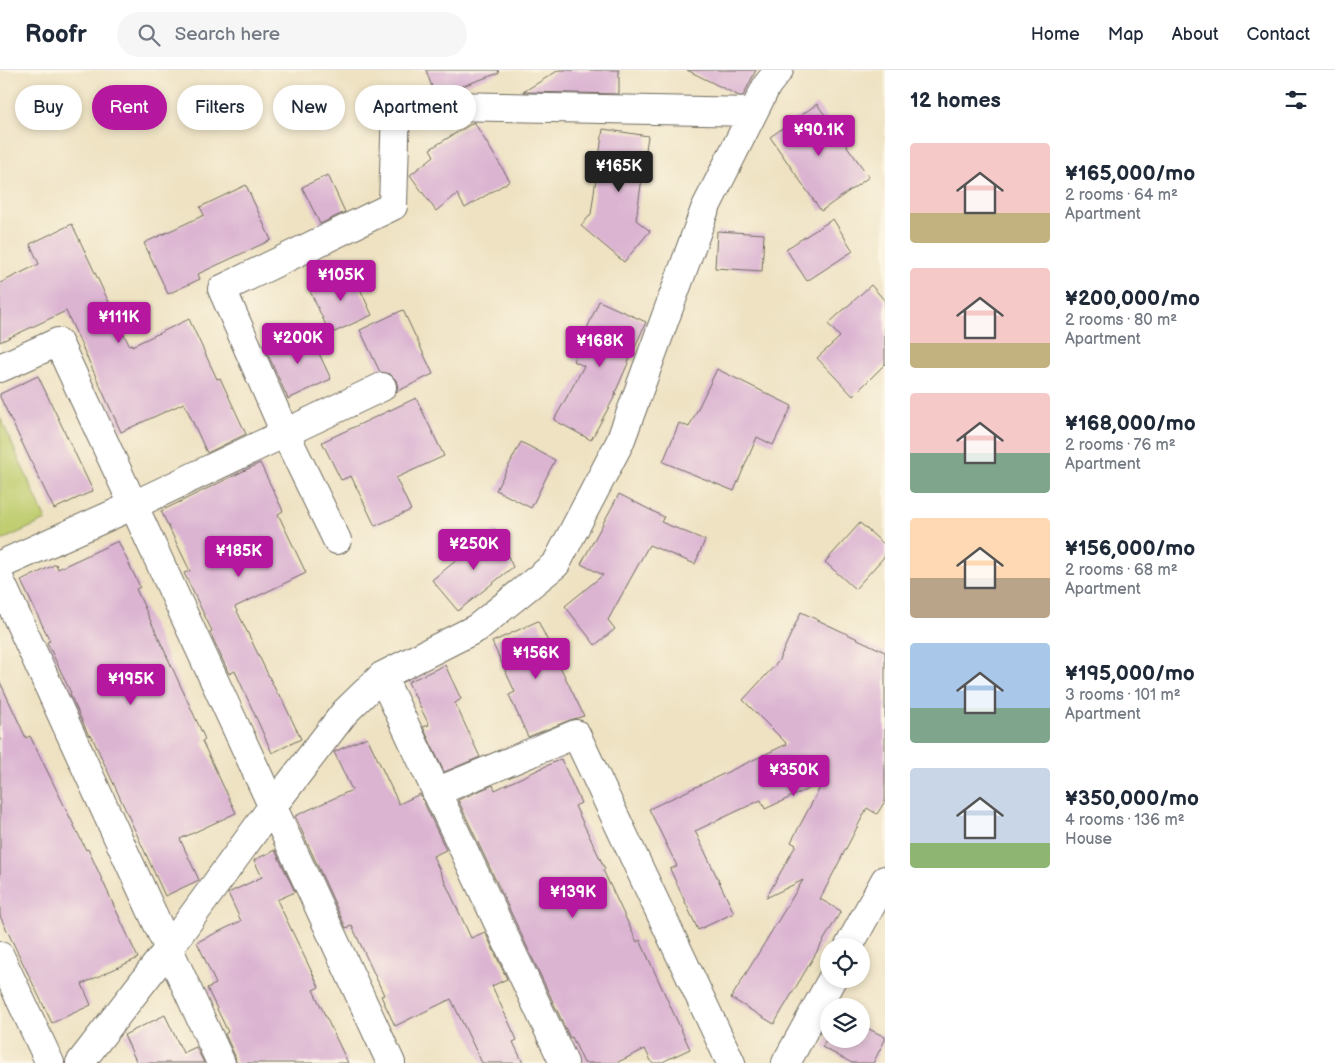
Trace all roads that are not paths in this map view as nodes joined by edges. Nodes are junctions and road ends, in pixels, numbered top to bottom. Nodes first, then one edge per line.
1 (779, 70) edge
2 (753, 112) junction
3 (0, 368) edge
4 (382, 387) dead end
5 (285, 433) junction
6 (134, 504) junction
7 (336, 540) dead end
8 (0, 565) edge
9 (0, 580) edge
10 (382, 676) junction
11 (436, 792) junction
12 (272, 808) junction
13 (885, 880) edge
14 (853, 938) edge
15 (169, 948) junction
16 (0, 956) edge
17 (827, 988) edge
18 (50, 1063) edge
19 (80, 1063) edge
20 (221, 1063) edge
21 (391, 1063) edge
22 (564, 1063) edge
23 (731, 1063) edge
24 (786, 1063) edge

1 - 2 street
2 - 5 street
2 - 10 street
3 - 6 street
4 - 5 street
5 - 6 street
5 - 7 street
6 - 8 street
6 - 12 street
9 - 15 street
10 - 11 street
10 - 12 street
11 - 22 street
11 - 23 street
12 - 15 street
12 - 21 street
13 - 14 street
15 - 19 street
15 - 20 street
16 - 18 street
17 - 24 street

